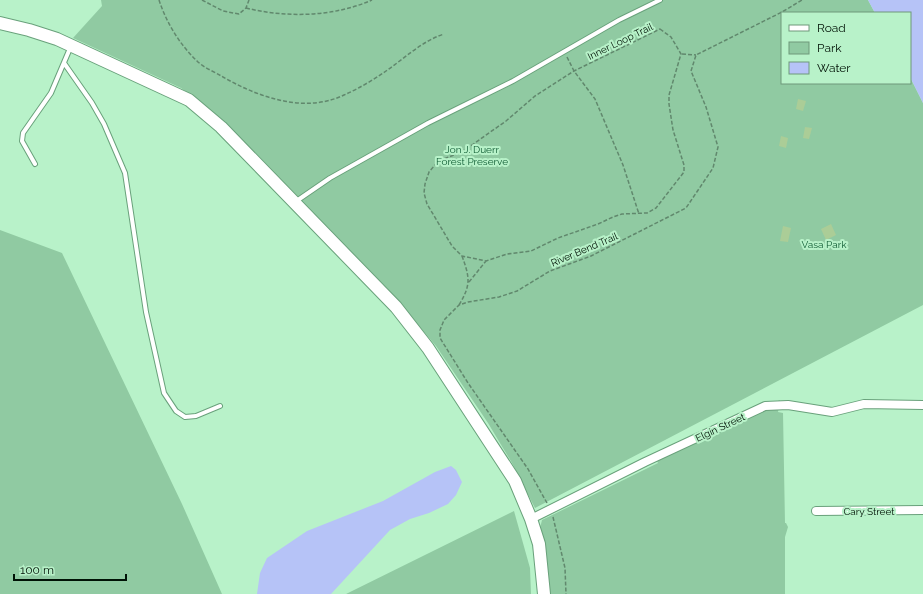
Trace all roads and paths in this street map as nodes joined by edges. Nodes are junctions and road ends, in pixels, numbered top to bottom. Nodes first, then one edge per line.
1 (159, 0) edge
2 (202, 0) edge
3 (249, 0) edge
4 (372, 0) edge
5 (660, 0) edge
6 (802, 0) edge
7 (246, 8) junction
8 (781, 12) edge
9 (782, 12) edge
10 (0, 24) edge
11 (444, 34) dead end
12 (71, 46) junction
13 (564, 51) junction
14 (681, 54) junction
15 (696, 55) junction
16 (64, 63) junction
17 (574, 71) junction
18 (35, 164) dead end
19 (295, 202) junction
20 (639, 214) junction
21 (462, 256) junction
22 (486, 261) junction
23 (469, 282) junction
24 (459, 305) junction
25 (923, 405) edge
26 (220, 406) dead end
27 (551, 509) junction
28 (923, 510) edge
29 (816, 511) dead end
30 (531, 519) junction
31 (544, 594) edge
32 (566, 594) edge

1 - 11 path
2 - 7 path
3 - 7 path
4 - 7 path
5 - 13 lane
6 - 9 path
8 - 15 path
10 - 12 main road
12 - 16 lane
12 - 19 main road
13 - 17 path
13 - 19 lane
14 - 15 path
14 - 17 path, Inner Loop Trail
14 - 20 path
15 - 24 path, River Bend Trail
16 - 18 lane
16 - 26 lane
17 - 20 path
17 - 21 path, Inner Loop Trail
19 - 30 main road
20 - 22 path
21 - 22 path
21 - 23 path
22 - 23 path
23 - 24 path
24 - 27 path
25 - 27 street, Elgin Street
27 - 30 street, Elgin Street
27 - 32 path
28 - 29 street, Cary Street
30 - 31 main road

